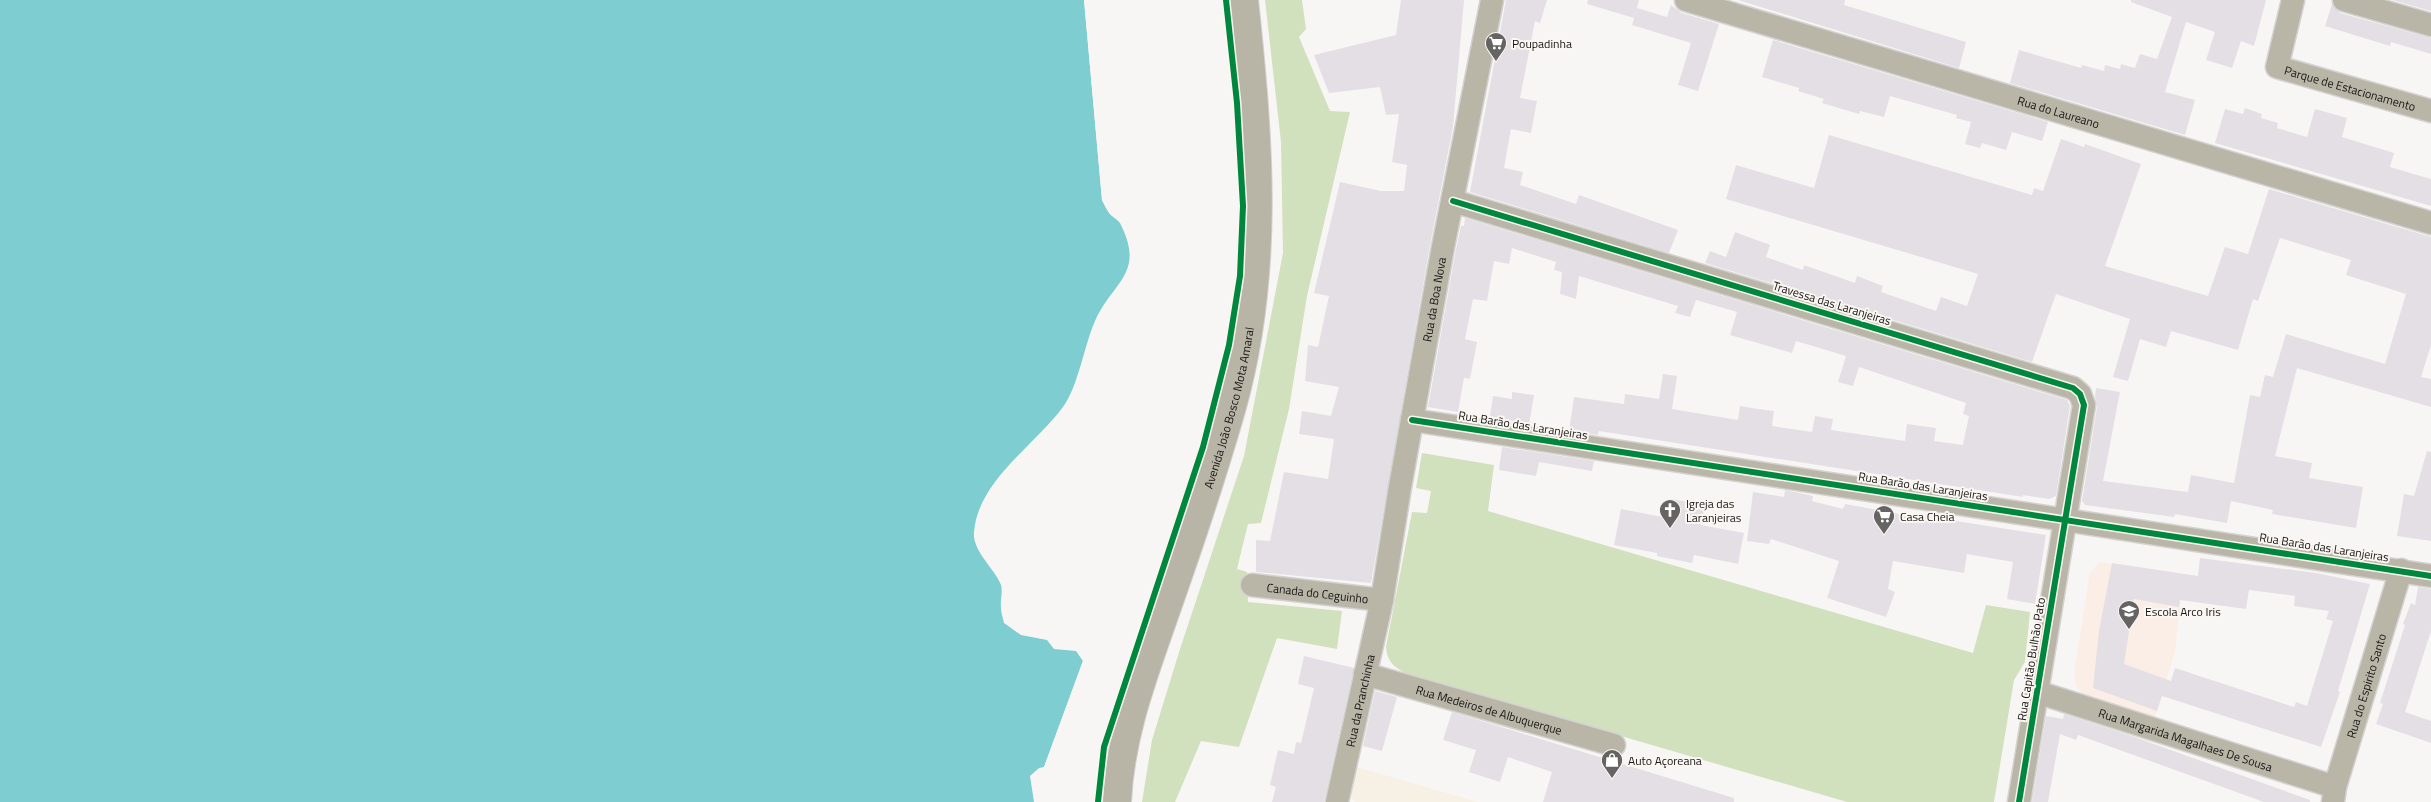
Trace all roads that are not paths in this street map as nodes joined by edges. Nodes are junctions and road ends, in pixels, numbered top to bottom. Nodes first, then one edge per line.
1 (1244, 0) edge
2 (1492, 0) edge
3 (1686, 0) edge
4 (2293, 0) edge
5 (2344, 0) edge
6 (2431, 25) edge
7 (2431, 111) edge
8 (1453, 201) junction
9 (2431, 223) edge
10 (1412, 420) junction
11 (2065, 519) junction
12 (2401, 570) junction
13 (2431, 576) edge
14 (1252, 585) dead end
15 (1382, 600) junction
16 (1365, 674) junction
17 (2037, 692) junction
18 (1614, 745) dead end
19 (2334, 795) edge
20 (1117, 802) edge
21 (1337, 802) edge
22 (2020, 802) edge

1 - 20 main road, Avenida João Bosco Mota Amaral
2 - 8 street, Rua da Boa Nova
3 - 9 street, Rua do Laureano
4 - 7 street, Parque de Estacionamento
5 - 6 street
8 - 10 street, Rua da Boa Nova
8 - 11 street, Travessa das Laranjeiras
10 - 11 street, Rua Barão das Laranjeiras
10 - 15 street, Rua da Boa Nova
11 - 12 street, Rua Barão das Laranjeiras
11 - 17 street, Rua Capitão Bulhão Pato
12 - 13 street, Rua Barão das Laranjeiras
12 - 19 street, Rua do Espirito Santo
14 - 15 street, Canada do Ceguinho
15 - 16 street, Rua da Pranchinha
16 - 18 street, Rua Medeiros de Albuquerque
16 - 21 street, Rua da Pranchinha
17 - 19 street, Rua Margarida Magalhaes De Sousa
17 - 22 street, Rua Capitão Bulhão Pato

